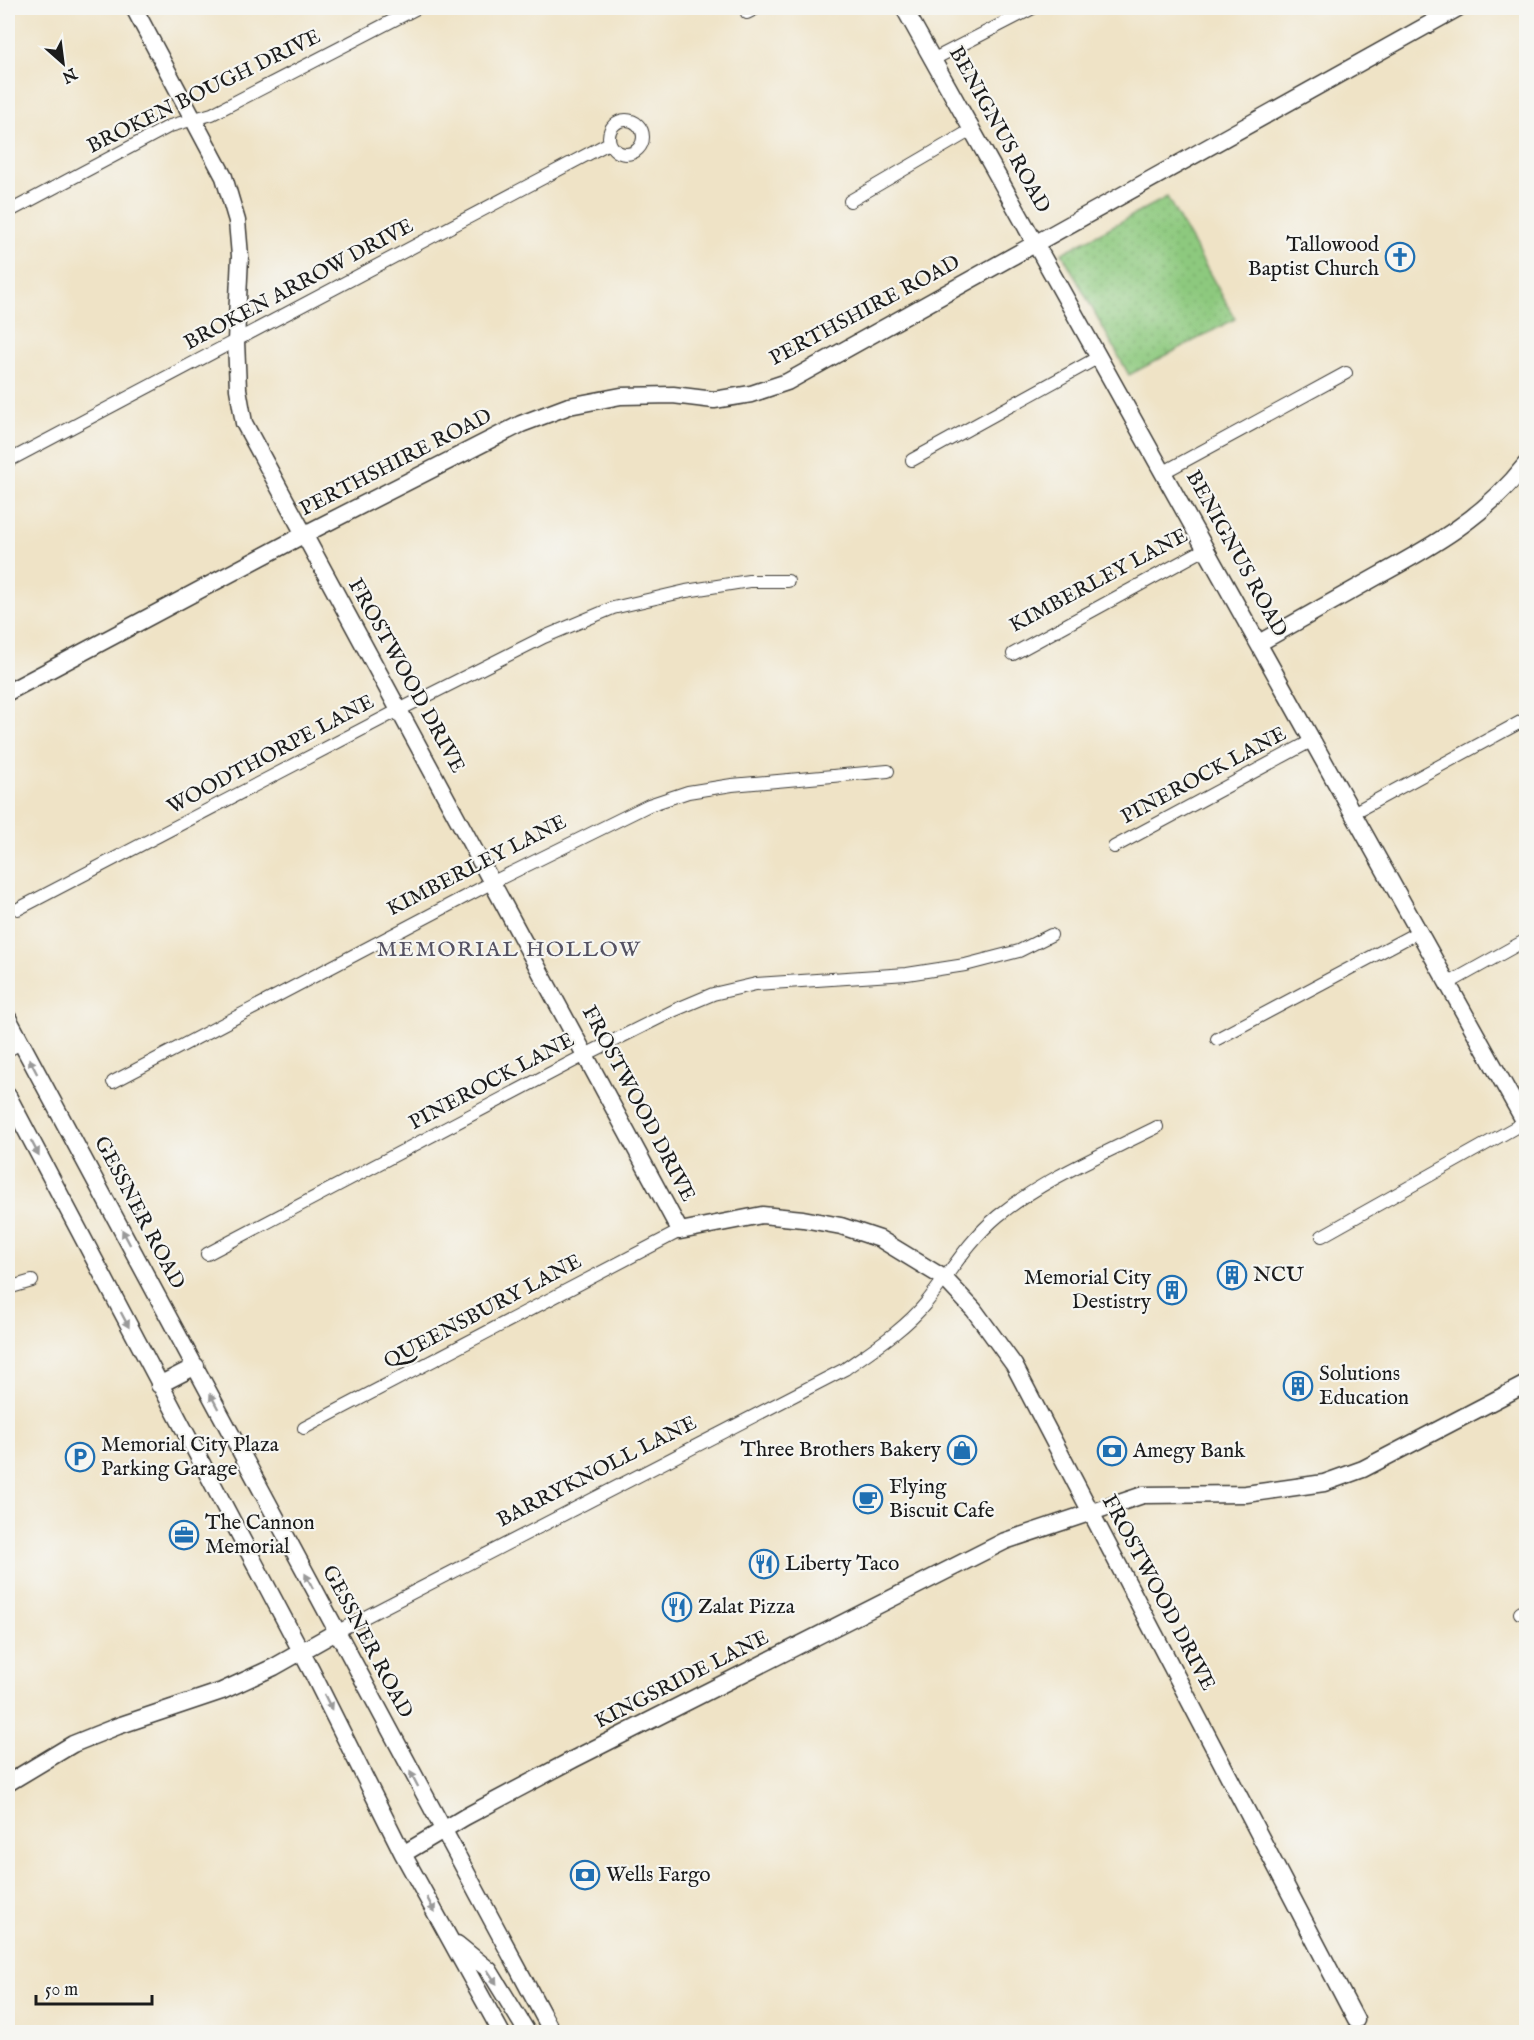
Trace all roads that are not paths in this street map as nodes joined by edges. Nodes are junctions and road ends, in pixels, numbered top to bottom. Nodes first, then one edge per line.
1 (135, 8) edge
2 (417, 8) edge
3 (904, 8) edge
4 (1033, 8) edge
5 (1458, 8) edge
6 (934, 59) junction
7 (191, 118) junction
8 (973, 129) junction
9 (609, 143) dead end
10 (850, 201) dead end
11 (8, 212) edge
12 (1036, 244) junction
13 (236, 341) junction
14 (1099, 357) junction
15 (1346, 373) dead end
16 (912, 460) dead end
17 (8, 461) edge
18 (1527, 464) edge
19 (1164, 472) junction
20 (303, 535) junction
21 (1207, 548) junction
22 (788, 581) dead end
23 (1259, 643) junction
24 (1013, 654) dead end
25 (8, 692) edge
26 (399, 710) junction
27 (1527, 719) edge
28 (1312, 740) junction
29 (888, 771) dead end
30 (1353, 813) junction
31 (1114, 847) dead end
32 (493, 882) junction
33 (18, 909) dead end
34 (1420, 931) junction
35 (1052, 935) dead end
36 (1527, 940) edge
37 (1449, 983) junction
38 (8, 1018) edge
39 (1217, 1039) dead end
40 (14, 1047) edge
41 (586, 1054) junction
42 (113, 1082) dead end
43 (8, 1096) edge
44 (1526, 1123) edge
45 (1157, 1127) dead end
46 (680, 1231) junction
47 (1322, 1236) dead end
48 (207, 1254) dead end
49 (945, 1278) junction
50 (32, 1281) dead end
51 (8, 1288) edge
52 (196, 1366) junction
53 (1527, 1384) edge
54 (159, 1385) junction
55 (304, 1428) dead end
56 (1090, 1511) junction
57 (336, 1632) junction
58 (299, 1652) junction
59 (8, 1783) edge
60 (442, 1830) junction
61 (403, 1854) junction
62 (449, 1938) junction
63 (1359, 2027) edge
64 (549, 2031) edge
65 (501, 2032) edge
66 (527, 2032) edge

1 - 7 street, FROSTWOOD DRIVE
2 - 7 street, BROKEN BOUGH DRIVE
3 - 6 street, BENIGNUS ROAD
4 - 6 street
5 - 12 street, PERTHSHIRE ROAD
6 - 8 street, BENIGNUS ROAD
7 - 11 street, BROKEN BOUGH DRIVE
7 - 13 street, FROSTWOOD DRIVE
8 - 10 street
8 - 12 street, BENIGNUS ROAD
9 - 13 street, BROKEN ARROW DRIVE
12 - 14 street, BENIGNUS ROAD
12 - 20 street, PERTHSHIRE ROAD
13 - 17 street, BROKEN ARROW DRIVE
13 - 20 street, FROSTWOOD DRIVE
14 - 16 street
14 - 19 street, BENIGNUS ROAD
15 - 19 street
18 - 23 street
19 - 21 street, BENIGNUS ROAD
20 - 25 street, PERTHSHIRE ROAD
20 - 26 street, FROSTWOOD DRIVE
21 - 23 street, BENIGNUS ROAD
21 - 24 street, KIMBERLEY LANE
22 - 26 street, WOODTHORPE LANE
23 - 28 street, BENIGNUS ROAD
26 - 32 street, FROSTWOOD DRIVE
26 - 33 street, WOODTHORPE LANE
27 - 30 street
28 - 30 street, BENIGNUS ROAD
28 - 31 street, PINEROCK LANE
29 - 32 street, KIMBERLEY LANE
30 - 34 street, BENIGNUS ROAD
32 - 41 street, FROSTWOOD DRIVE
32 - 42 street, KIMBERLEY LANE
34 - 37 street, BENIGNUS ROAD
34 - 39 street
35 - 41 street, PINEROCK LANE
36 - 37 street
37 - 44 street, BENIGNUS ROAD
38 - 40 street, GESSNER ROAD
52 -> 40 street, GESSNER ROAD
41 - 46 street, FROSTWOOD DRIVE
41 - 48 street, PINEROCK LANE
43 -> 54 street
44 - 47 street
45 - 49 street, BARRYKNOLL LANE
46 - 49 street, FROSTWOOD DRIVE
46 - 55 street, QUEENSBURY LANE
49 - 56 street, FROSTWOOD DRIVE
49 - 57 street, BARRYKNOLL LANE
50 - 51 street
52 - 54 street
57 -> 52 street, GESSNER ROAD
53 - 56 street, KINGSRIDE LANE
54 - 58 street
56 - 60 street, KINGSRIDE LANE
56 - 63 street, FROSTWOOD DRIVE
57 - 58 street, BARRYKNOLL LANE
60 -> 57 street, GESSNER ROAD
58 - 59 street, BARRYKNOLL LANE
58 -> 61 street
60 - 61 street, KINGSRIDE LANE
60 - 64 street, GESSNER ROAD
61 -> 62 street
62 - 65 street
62 -> 66 street

